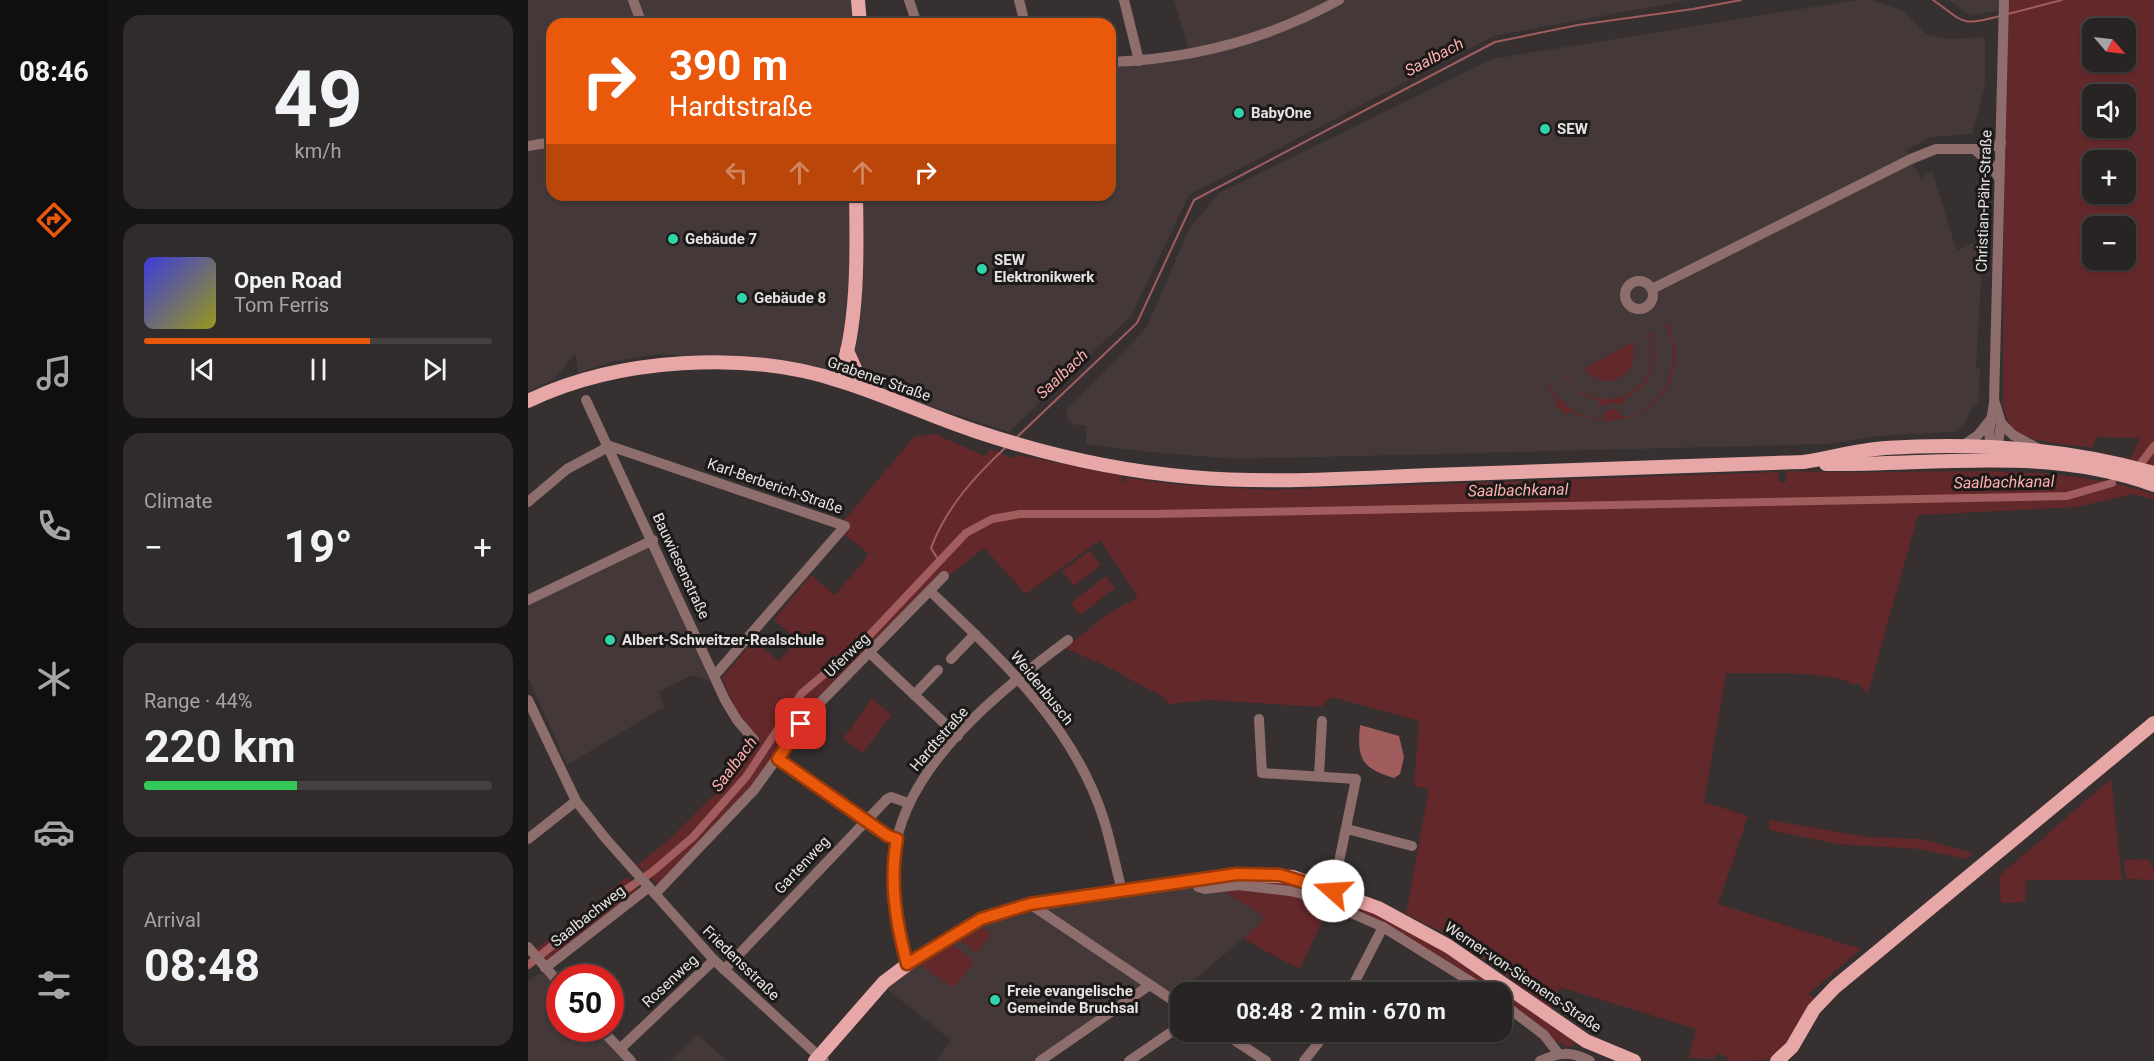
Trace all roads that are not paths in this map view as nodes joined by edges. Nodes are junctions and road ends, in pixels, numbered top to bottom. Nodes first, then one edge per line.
1 (633, 0) edge
2 (858, 0) edge
3 (909, 0) edge
4 (1019, 0) edge
5 (1124, 0) edge
6 (1339, 0) edge
7 (2004, 4) edge
8 (640, 18) edge
9 (859, 18) edge
10 (915, 18) edge
11 (1024, 18) edge
12 (1138, 61) junction
13 (1116, 62) edge
14 (546, 143) edge
15 (2001, 143) junction
16 (528, 146) edge
17 (1970, 148) junction
18 (1999, 178) junction
19 (856, 201) edge
20 (1652, 289) dead end
21 (847, 351) junction
22 (838, 380) junction
23 (875, 393) junction
24 (586, 400) dead end
25 (528, 401) edge
26 (1996, 421) junction
27 (610, 446) junction
28 (1962, 446) junction
29 (1995, 446) junction
30 (2038, 449) junction
31 (1993, 461) junction
32 (1803, 462) junction
33 (2154, 473) edge
34 (2154, 485) edge
35 (528, 502) edge
36 (653, 540) junction
37 (944, 576) dead end
38 (931, 592) junction
39 (528, 600) edge
40 (975, 634) junction
41 (1068, 640) dead end
42 (870, 653) junction
43 (951, 658) dead end
44 (938, 670) dead end
45 (716, 675) junction
46 (1018, 677) junction
47 (914, 695) junction
48 (528, 699) edge
49 (1259, 719) dead end
50 (1322, 721) dead end
51 (2154, 723) edge
52 (958, 736) junction
53 (754, 740) dead end
54 (778, 759) junction
55 (1318, 776) junction
56 (576, 801) junction
57 (908, 803) junction
58 (866, 820) junction
59 (1347, 829) junction
60 (528, 839) edge
61 (897, 839) junction
62 (1412, 846) dead end
63 (1195, 879) junction
64 (650, 888) junction
65 (1122, 891) junction
66 (1333, 891) junction
67 (1030, 904) junction
68 (1383, 927) junction
69 (530, 950) edge
70 (714, 960) junction
71 (907, 964) junction
72 (545, 967) joint
73 (724, 970) junction
74 (1355, 982) edge
75 (1471, 982) edge
76 (1150, 985) junction
77 (1170, 998) edge
78 (1512, 1011) edge
79 (1170, 1033) edge
80 (1586, 1041) junction
81 (613, 1042) edge
82 (1237, 1042) edge
83 (1319, 1042) edge
84 (620, 1049) junction
85 (1558, 1053) junction
86 (1578, 1054) junction
87 (819, 1059) edge
88 (631, 1061) edge
89 (1040, 1061) edge
90 (1129, 1061) edge
91 (1266, 1061) edge
92 (1304, 1061) edge
93 (1540, 1061) edge
94 (1590, 1061) edge
95 (1634, 1061) edge
96 (1777, 1061) edge

1 - 8 street
2 - 9 main road
3 - 10 street
4 - 11 street
5 - 12 street
6 - 12 street
7 - 15 street, Christian-Pähr-Straße
12 - 13 street
14 - 16 street
15 - 17 street
15 - 18 street, Christian-Pähr-Straße
17 - 18 street
17 - 20 street
18 - 26 street, Christian-Pähr-Straße
19 - 21 main road
21 - 22 main road
21 - 23 main road
22 - 23 main road, Grabener Straße
22 - 25 main road, Grabener Straße
23 - 32 main road, Grabener Straße
24 - 27 street, Bauwiesenstraße
26 - 28 street
26 - 29 street, Christian-Pähr-Straße
26 - 30 street
27 - 35 street
27 - 36 street, Bauwiesenstraße
27 - 45 street, Karl-Berberich-Straße
28 - 29 main road
28 - 32 main road
29 - 30 main road
29 - 31 street, Christian-Pähr-Straße
30 - 33 main road
31 - 32 main road
31 - 34 main road
36 - 39 street
36 - 45 street, Bauwiesenstraße
37 - 38 street, Uferweg
38 - 40 street, Weidenbusch
38 - 42 street, Uferweg
40 - 43 street
40 - 46 street, Weidenbusch
41 - 46 street, Hardtstraße
42 - 47 street
42 - 54 street, Uferweg
44 - 47 street
45 - 53 street, Bauwiesenstraße
46 - 52 street, Hardtstraße
46 - 65 street, Weidenbusch
47 - 52 street
48 - 56 street, Friedensstraße
49 - 55 street
50 - 55 street
51 - 96 main road
52 - 57 street, Hardtstraße
54 - 58 street
54 - 64 street, Uferweg
55 - 59 street
56 - 60 street
56 - 64 street, Friedensstraße
57 - 58 street, Gartenweg
57 - 61 street, Hardtstraße
58 - 61 street
58 - 73 street, Gartenweg
59 - 62 street
59 - 66 street
61 - 71 street, Hardtstraße
63 - 65 main road, Werner-von-Siemens-Straße
63 - 66 main road, Werner-von-Siemens-Straße
63 - 68 street
64 - 70 street, Friedensstraße
64 - 72 street, Saalbachweg
65 - 67 main road, Werner-von-Siemens-Straße
66 - 80 main road, Werner-von-Siemens-Straße
67 - 71 main road, Werner-von-Siemens-Straße
67 - 76 street
68 - 74 street
68 - 75 street
69 - 72 street
70 - 73 street, Friedensstraße
70 - 84 street, Rosenweg
71 - 87 main road, Werner-von-Siemens-Straße
73 - 87 street, Friedensstraße
76 - 77 street
76 - 89 street
78 - 85 street
79 - 90 street
80 - 86 street
80 - 95 main road, Werner-von-Siemens-Straße
81 - 84 street
82 - 91 street
83 - 92 street
84 - 88 street
85 - 86 street
85 - 93 street
86 - 94 street

